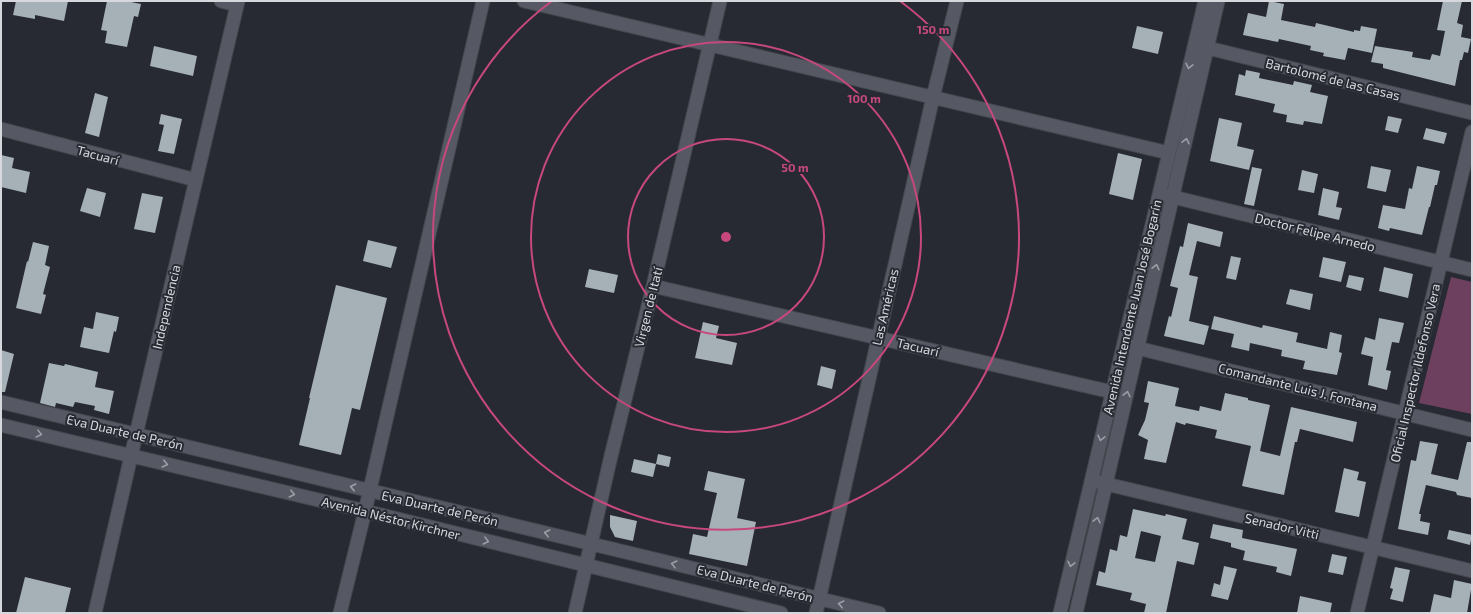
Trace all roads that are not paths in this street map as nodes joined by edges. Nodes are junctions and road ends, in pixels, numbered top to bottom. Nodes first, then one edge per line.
1 (221, 1) edge
2 (483, 1) edge
3 (524, 1) edge
4 (720, 1) edge
5 (957, 1) edge
6 (1205, 1) edge
7 (1218, 1) edge
8 (237, 3) edge
9 (710, 44) junction
10 (1201, 46) junction
11 (933, 97) junction
12 (1472, 113) edge
13 (1, 129) edge
14 (1472, 132) edge
15 (1169, 153) junction
16 (196, 180) junction
17 (1159, 193) junction
18 (1172, 198) junction
19 (1441, 263) junction
20 (1472, 270) edge
21 (653, 286) junction
22 (878, 338) junction
23 (1123, 344) junction
24 (1138, 348) junction
25 (1112, 392) junction
26 (1, 402) edge
27 (1405, 414) junction
28 (1, 425) edge
29 (1472, 430) edge
30 (136, 435) junction
31 (130, 456) junction
32 (1091, 480) junction
33 (1106, 484) junction
34 (370, 491) junction
35 (365, 511) junction
36 (591, 544) junction
37 (1374, 548) junction
38 (586, 566) junction
39 (1472, 571) edge
40 (819, 599) junction
41 (95, 613) edge
42 (340, 613) edge
43 (575, 613) edge
44 (781, 613) edge
45 (816, 613) edge
46 (879, 613) edge
47 (1060, 613) edge
48 (1076, 613) edge
49 (1357, 613) edge

1 - 8 street
2 - 34 street
3 - 9 street
4 - 9 street, Virgen de Itatí
5 - 11 street, Las Américas
6 - 10 street, Avenida Intendente Juan José Bogarín
7 - 10 street, Avenida Intendente Juan José Bogarín
8 - 16 street, Independencia
9 - 11 street
9 - 21 street, Virgen de Itatí
10 - 12 street, Bartolomé de las Casas
10 -> 15 street, Avenida Intendente Juan José Bogarín
18 -> 10 street, Avenida Intendente Juan José Bogarín
11 - 15 street
11 - 22 street, Las Américas
13 - 16 street, Tacuarí
14 - 19 street, Oficial Inspector Ildefonso Vera
15 - 17 street, Avenida Intendente Juan José Bogarín
16 - 30 street, Independencia
17 - 18 street, Doctor Felipe Arnedo
17 - 23 street, Avenida Intendente Juan José Bogarín
18 - 19 street, Doctor Felipe Arnedo
24 -> 18 street, Avenida Intendente Juan José Bogarín
19 - 20 street, Doctor Felipe Arnedo
19 - 27 street, Oficial Inspector Ildefonso Vera
21 - 22 street, Tacuarí
21 - 36 street, Virgen de Itatí
22 - 25 street, Tacuarí
22 - 40 street, Las Américas
23 - 24 street, Comandante Luis J. Fontana
23 - 25 street, Avenida Intendente Juan José Bogarín
24 - 27 street, Comandante Luis J. Fontana
33 -> 24 street, Avenida Intendente Juan José Bogarín
25 -> 32 street, Avenida Intendente Juan José Bogarín
26 - 30 street, Eva Duarte de Perón
27 - 29 street, Comandante Luis J. Fontana
27 - 37 street, Oficial Inspector Ildefonso Vera
28 -> 31 street, Avenida Néstor Kirchner
30 - 31 street, Independencia
34 -> 30 street, Eva Duarte de Perón
31 -> 35 street, Avenida Néstor Kirchner
31 - 41 street, Independencia
32 - 33 street, Senador Vitti
32 -> 47 street, Avenida Intendente Juan José Bogarín
33 - 37 street, Senador Vitti
48 -> 33 street, Avenida Intendente Juan José Bogarín
34 - 35 street
36 -> 34 street, Eva Duarte de Perón
35 -> 38 street, Avenida Néstor Kirchner
35 - 42 street
36 - 38 street, Virgen de Itatí
40 -> 36 street, Eva Duarte de Perón
37 - 39 street, Senador Vitti
37 - 49 street, Oficial Inspector Ildefonso Vera
38 - 43 street, Virgen de Itatí
38 - 44 street, Avenida Néstor Kirchner
40 - 45 street, Las Américas
46 -> 40 street, Eva Duarte de Perón

